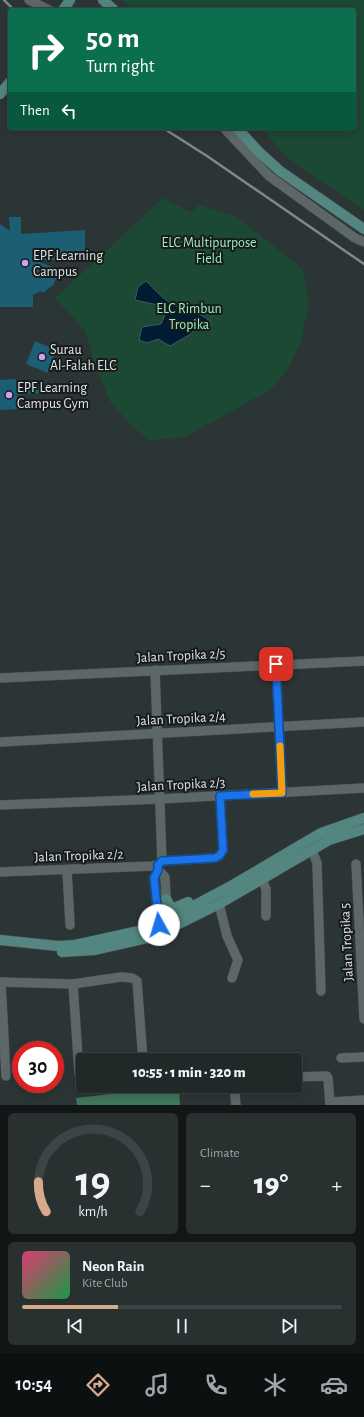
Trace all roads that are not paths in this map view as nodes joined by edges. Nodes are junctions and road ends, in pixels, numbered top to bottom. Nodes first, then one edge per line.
1 (29, 0) edge
2 (103, 0) edge
3 (45, 8) edge
4 (112, 8) edge
5 (226, 130) edge
6 (239, 130) edge
7 (364, 229) edge
8 (364, 242) edge
9 (364, 661) edge
10 (276, 664) junction
11 (155, 670) junction
12 (0, 678) edge
13 (364, 722) edge
14 (279, 727) junction
15 (158, 733) junction
16 (0, 742) edge
17 (364, 788) edge
18 (282, 793) junction
19 (220, 796) junction
20 (160, 799) junction
21 (0, 805) edge
22 (364, 818) edge
23 (364, 828) edge
24 (312, 850) junction
25 (356, 864) dead end
26 (159, 865) junction
27 (67, 870) junction
28 (0, 872) edge
29 (254, 872) junction
30 (262, 879) junction
31 (166, 898) junction
32 (219, 904) junction
33 (266, 916) dead end
34 (362, 921) edge
35 (171, 923) junction
36 (70, 925) dead end
37 (161, 929) junction
38 (0, 940) edge
39 (0, 946) edge
40 (232, 978) dead end
41 (0, 982) edge
42 (73, 984) junction
43 (321, 991) dead end
44 (364, 1019) edge
45 (78, 1053) edge
46 (143, 1053) edge
47 (364, 1057) edge
48 (341, 1058) dead end
49 (6, 1076) dead end
50 (302, 1077) edge
51 (235, 1093) edge
52 (364, 1100) edge
53 (330, 1104) edge
54 (236, 1105) edge

1 - 3 street
2 - 4 street
5 - 8 street
6 - 7 street
9 - 10 street, Jalan Tropika 2/5
10 - 11 street, Jalan Tropika 2/5
10 - 14 street
11 - 12 street, Jalan Tropika 2/5
11 - 15 street
13 - 14 street, Jalan Tropika 2/4
14 - 15 street, Jalan Tropika 2/4
14 - 18 street
15 - 16 street, Jalan Tropika 2/4
15 - 20 street
17 - 18 street, Jalan Tropika 2/3
18 - 19 street, Jalan Tropika 2/3
19 - 20 street, Jalan Tropika 2/3
19 - 26 street, Jalan Tropika 2/2
20 - 21 street, Jalan Tropika 2/3
20 - 26 street
22 - 29 street
23 - 24 street
24 - 30 street
24 - 43 street
25 - 34 street, Jalan Tropika 5
26 - 27 street, Jalan Tropika 2/2
26 - 31 street
26 - 37 street
27 - 28 street, Jalan Tropika 2/2
27 - 36 street
29 - 31 street
29 - 35 street
30 - 32 street
30 - 33 street
31 - 35 street
32 - 35 street
32 - 40 street
34 - 44 street, Jalan Tropika 5
35 - 37 street
37 - 38 street
37 - 39 street
41 - 42 street
41 - 49 street
42 - 45 street
42 - 46 street
47 - 48 street
50 - 53 street
51 - 54 street
52 - 53 street

